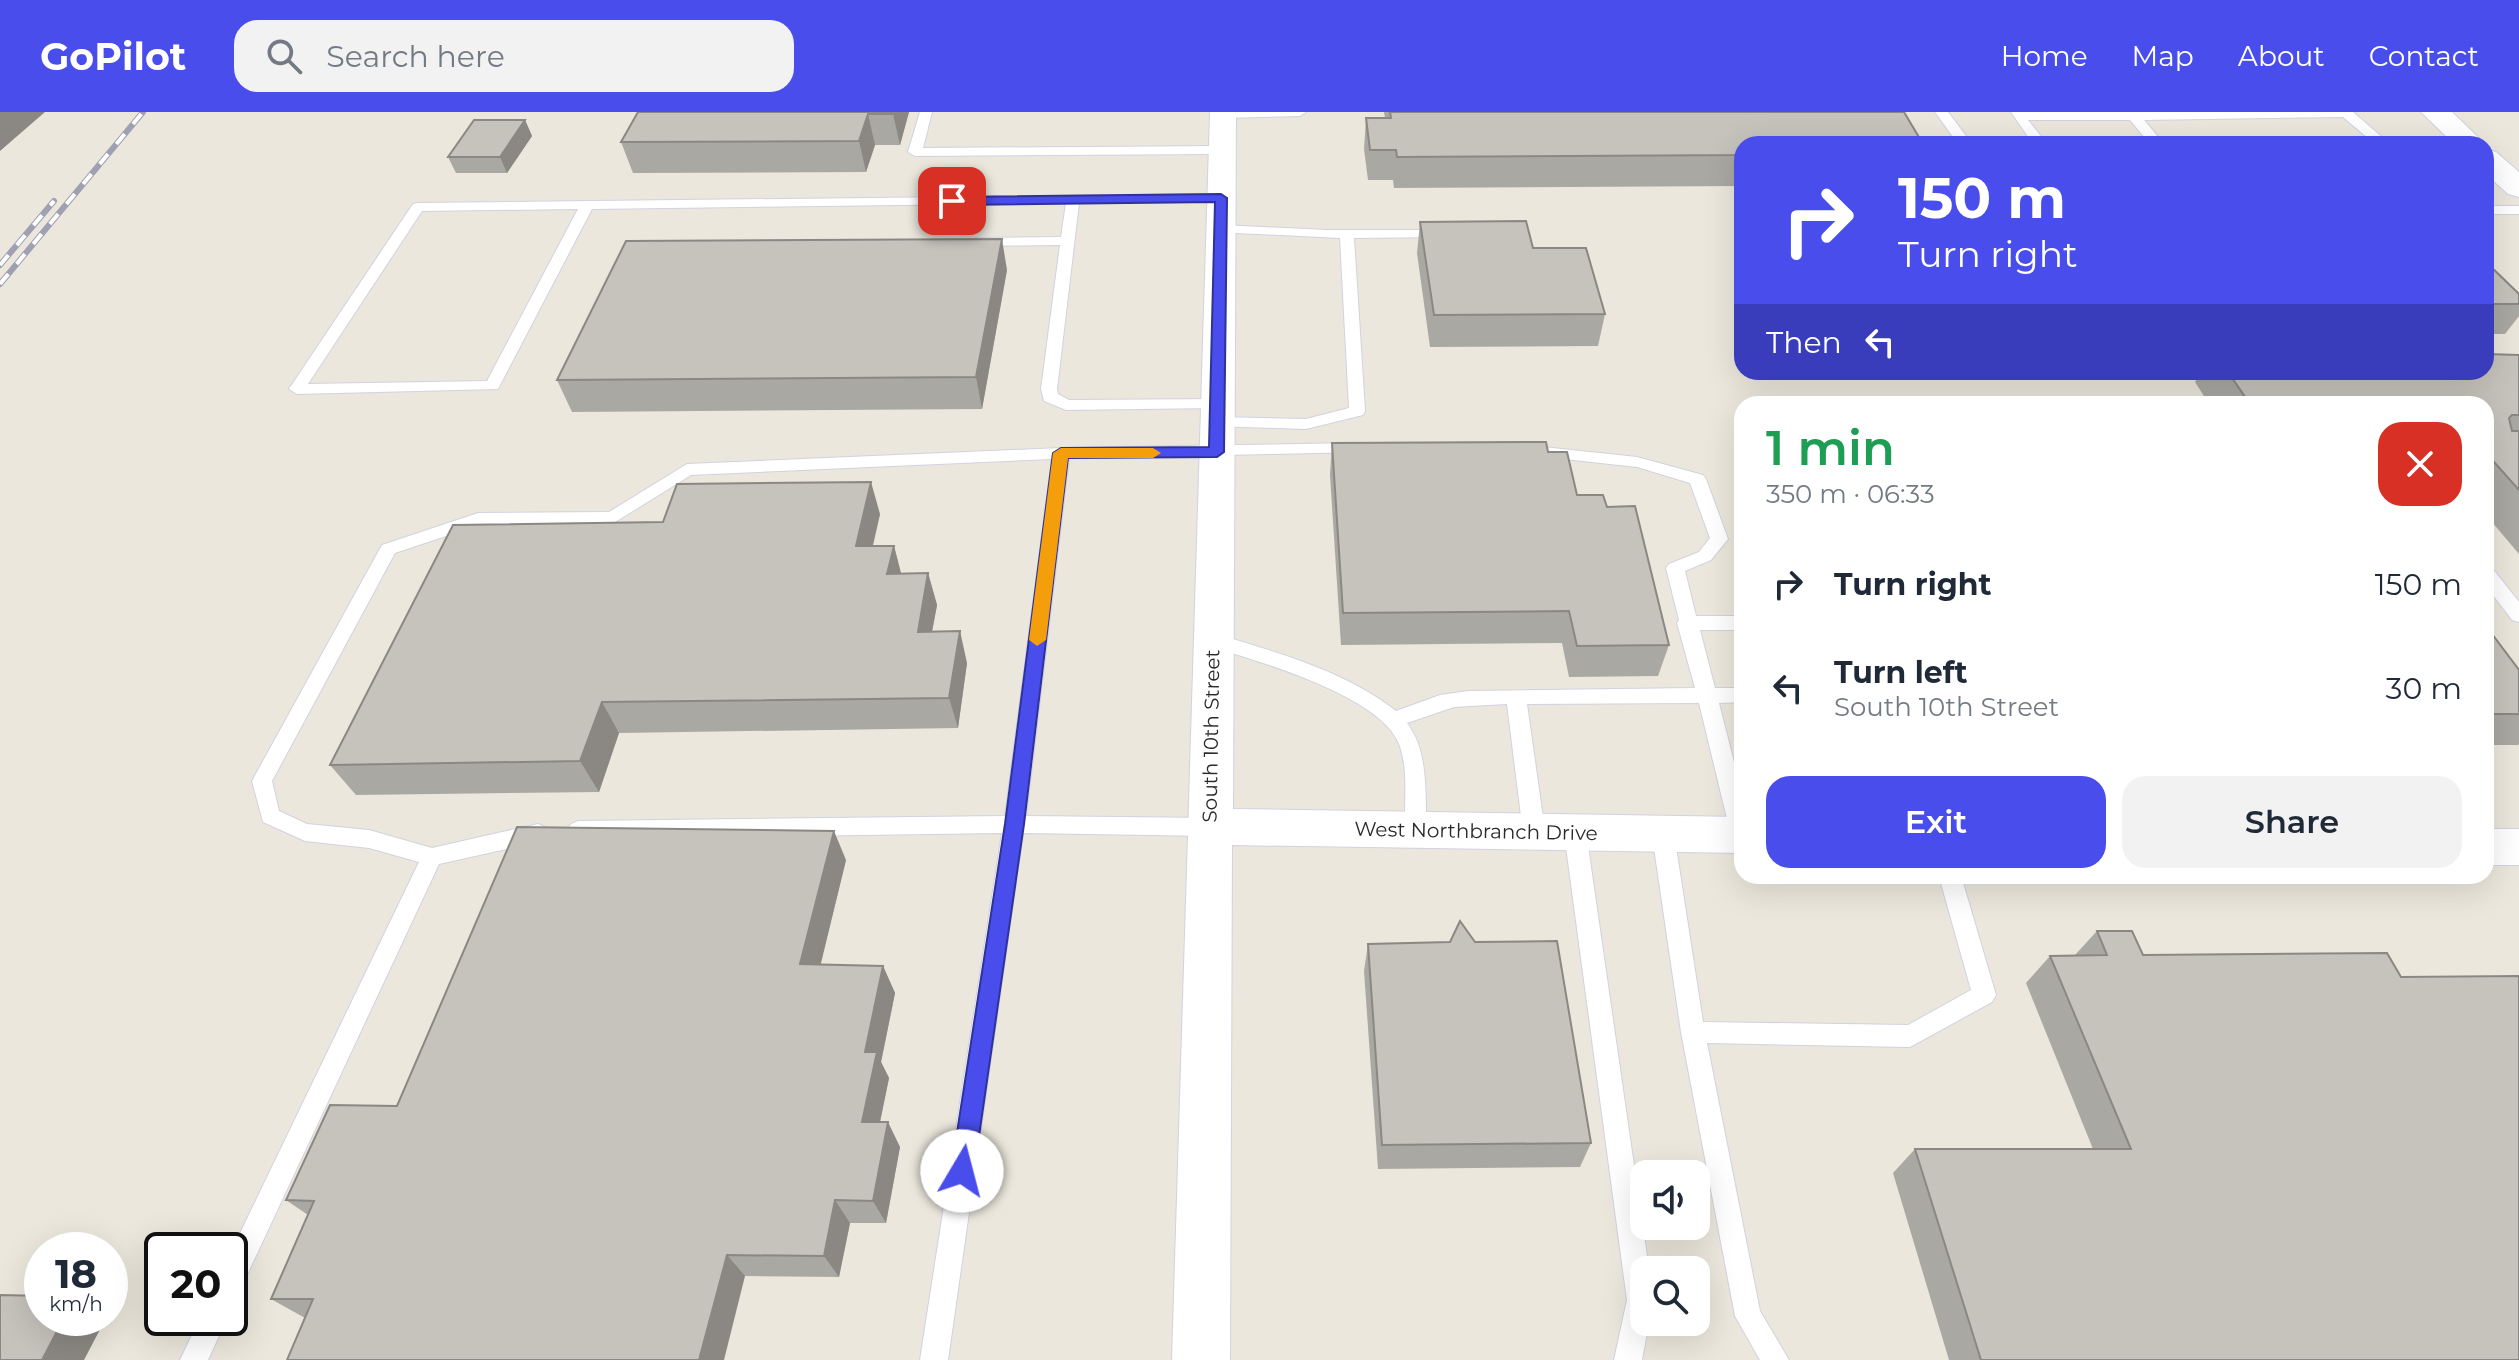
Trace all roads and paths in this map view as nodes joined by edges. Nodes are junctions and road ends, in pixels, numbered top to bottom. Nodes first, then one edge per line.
1 (926, 112) edge
2 (1300, 112) edge
3 (1941, 112) edge
4 (2435, 112) edge
5 (2345, 113) edge
6 (2018, 114) edge
7 (2134, 116) junction
8 (1222, 126) edge
9 (1959, 136) edge
10 (2034, 136) edge
11 (2150, 136) edge
12 (2373, 136) edge
13 (2462, 136) edge
14 (2494, 165) edge
15 (2519, 188) edge
16 (1073, 199) junction
17 (587, 205) junction
18 (2494, 210) edge
19 (2519, 210) edge
20 (1221, 213) junction
21 (1465, 232) edge
22 (1347, 233) junction
23 (1067, 241) junction
24 (966, 242) edge
25 (1217, 426) junction
26 (1381, 447) edge
27 (1530, 451) edge
28 (1061, 453) junction
29 (2494, 583) edge
30 (2519, 615) edge
31 (1686, 623) junction
32 (1734, 623) edge
33 (1213, 640) junction
34 (1734, 695) edge
35 (1705, 696) junction
36 (1516, 697) junction
37 (1395, 720) junction
38 (1734, 805) edge
39 (1014, 824) junction
40 (1210, 827) junction
41 (1416, 830) junction
42 (1554, 832) junction
43 (1663, 834) junction
44 (1734, 835) edge
45 (2494, 847) edge
46 (2519, 847) edge
47 (432, 857) junction
48 (1952, 884) edge
49 (1693, 1032) junction
50 (248, 1245) edge
51 (205, 1336) edge
52 (194, 1360) edge
53 (934, 1360) edge
54 (1201, 1360) edge
55 (1628, 1360) edge
56 (1775, 1360) edge

1 - 8 lane
2 - 8 lane
3 - 9 lane
4 - 13 street
5 - 7 lane
5 - 12 lane
6 - 7 lane
6 - 10 lane
7 - 11 lane
8 - 20 street, South 10th Street
14 - 15 street
16 - 17 lane
16 - 20 lane
16 - 23 lane
17 - 17 lane
18 - 19 lane
20 - 22 lane
20 - 25 street, South 10th Street
21 - 22 lane
22 - 25 lane
23 - 24 lane
23 - 25 lane
25 - 26 lane
25 - 28 lane
25 - 33 street, South 10th Street
27 - 31 lane
28 - 39 lane
28 - 47 lane
29 - 30 lane
31 - 32 lane
31 - 35 lane
33 - 37 lane
33 - 40 street, South 10th Street
34 - 35 lane
35 - 36 lane
35 - 38 lane
36 - 37 lane
36 - 42 lane
37 - 41 lane
39 - 40 lane
39 - 47 lane
39 - 53 lane
40 - 41 street, West Northbranch Drive
40 - 54 street, South 10th Street
41 - 42 street, West Northbranch Drive
42 - 43 street, West Northbranch Drive
42 - 55 lane
43 - 44 street, West Northbranch Drive
43 - 49 lane
45 - 46 street
47 - 50 lane
48 - 49 lane
49 - 56 lane
51 - 52 lane

